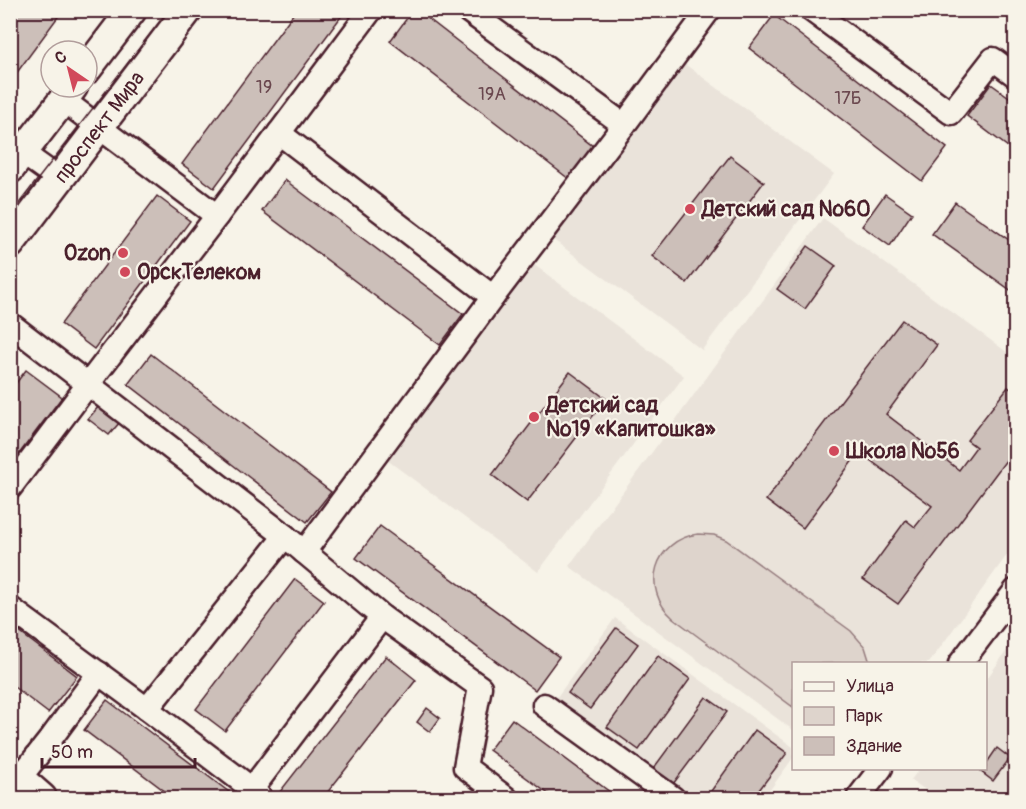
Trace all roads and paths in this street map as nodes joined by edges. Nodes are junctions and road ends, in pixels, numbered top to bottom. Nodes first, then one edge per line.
1 (132, 10) edge
2 (188, 10) edge
3 (371, 10) edge
4 (467, 10) edge
5 (709, 10) edge
6 (811, 10) edge
7 (99, 53) edge
8 (1016, 76) edge
9 (64, 99) edge
10 (73, 99) edge
11 (624, 125) junction
12 (98, 127) junction
13 (279, 133) junction
14 (15, 155) edge
15 (58, 179) junction
16 (217, 216) junction
17 (10, 244) edge
18 (493, 297) junction
19 (10, 324) edge
20 (89, 383) junction
21 (10, 488) edge
22 (285, 536) junction
23 (304, 552) junction
24 (1016, 590) edge
25 (10, 608) edge
26 (382, 617) junction
27 (961, 662) edge
28 (99, 673) junction
29 (544, 705) dead end
30 (147, 709) junction
31 (879, 770) edge
32 (14, 780) edge
33 (253, 795) edge
34 (42, 798) edge
35 (506, 798) edge
36 (673, 798) edge
37 (858, 798) edge

1 - 7 main road, проспект Мира
2 - 12 main road, проспект Мира
3 - 13 street
4 - 11 street
5 - 11 street
6 - 8 street
9 - 14 main road
10 - 12 street
11 - 18 street
12 - 15 main road, проспект Мира
12 - 16 street
13 - 16 street
13 - 18 street
14 - 15 street
15 - 17 main road, проспект Мира
16 - 20 street
18 - 23 street
19 - 20 street
20 - 21 street
20 - 22 street
22 - 23 street
22 - 30 street
23 - 26 street
24 - 27 street
25 - 28 street
26 - 33 street
26 - 35 street
28 - 30 street
28 - 32 street
29 - 36 street
30 - 33 street
31 - 37 street
32 - 34 main road

